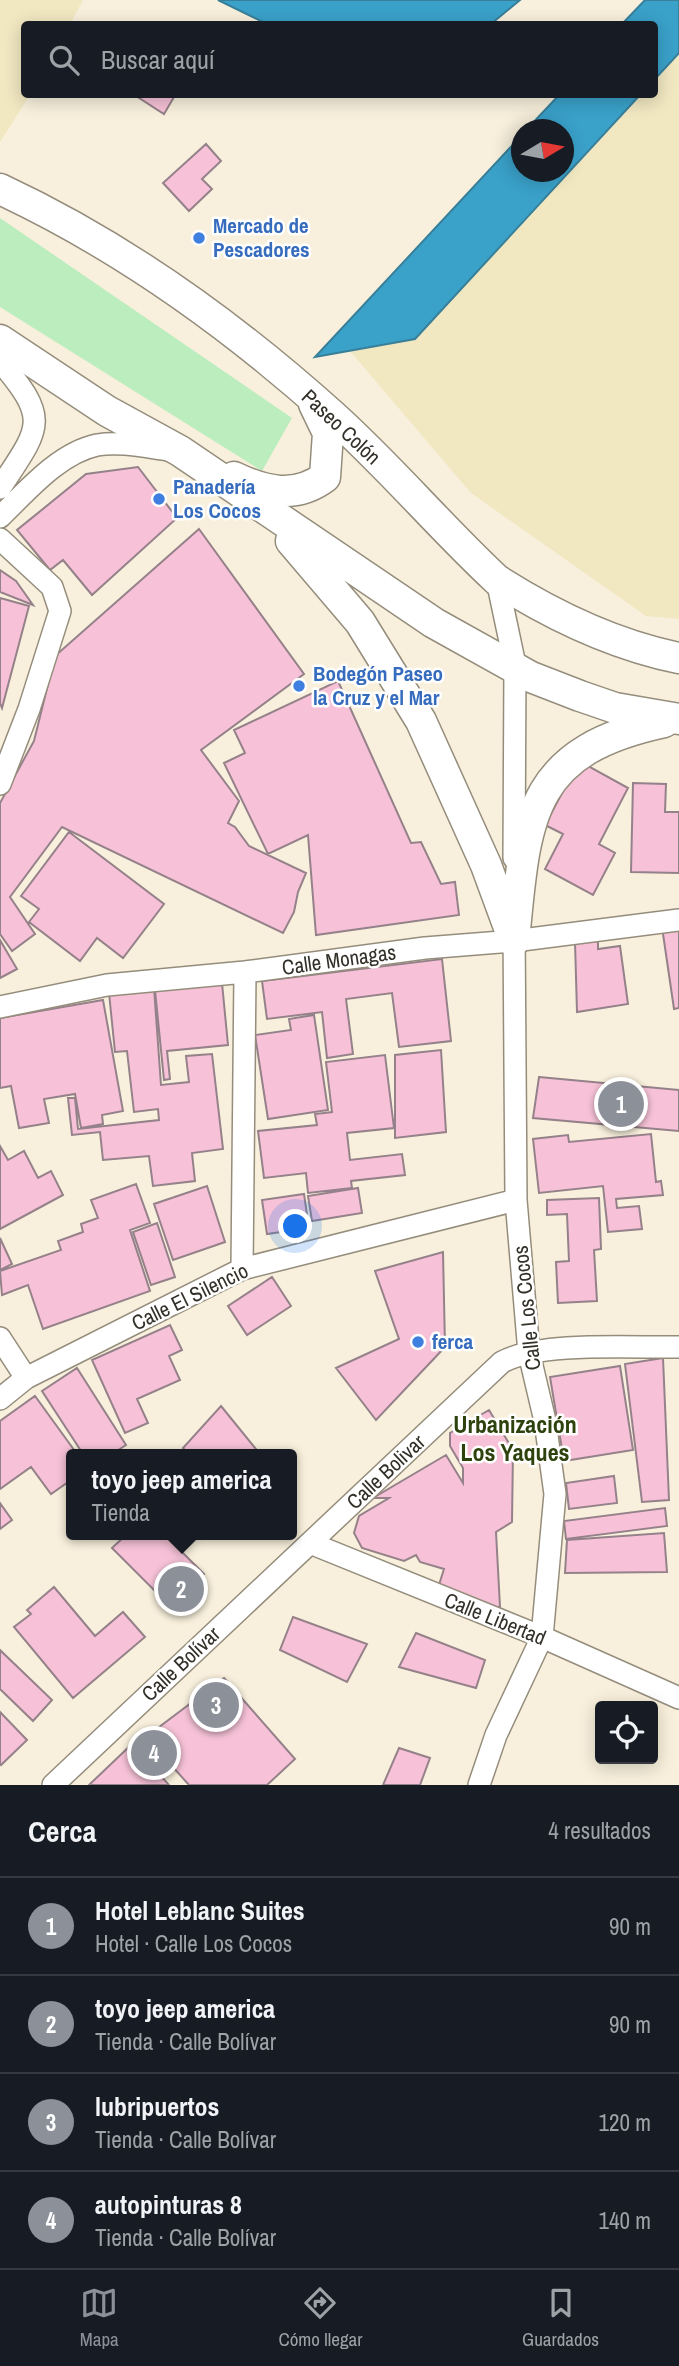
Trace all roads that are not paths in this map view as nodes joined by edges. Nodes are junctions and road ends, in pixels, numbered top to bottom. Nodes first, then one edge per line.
1 (3, 192) edge
2 (0, 340) edge
3 (0, 361) edge
4 (310, 396) junction
5 (180, 451) junction
6 (0, 488) edge
7 (263, 509) junction
8 (0, 517) edge
9 (0, 539) edge
10 (497, 580) junction
11 (679, 658) edge
12 (515, 665) junction
13 (675, 720) edge
14 (0, 784) edge
15 (679, 920) edge
16 (514, 941) junction
17 (245, 972) junction
18 (0, 1007) edge
19 (516, 1200) junction
20 (242, 1269) junction
21 (0, 1338) edge
22 (679, 1347) edge
23 (529, 1353) junction
24 (26, 1378) junction
25 (0, 1399) edge
26 (310, 1544) junction
27 (542, 1637) junction
28 (679, 1698) edge
29 (53, 1785) edge
30 (479, 1785) edge

1 - 4 street, Paseo Colón
2 - 5 street
3 - 6 street
4 - 5 street
4 - 10 street, Paseo Colón
5 - 7 street
5 - 8 street
7 - 12 street
7 - 16 street
9 - 14 street
10 - 11 street, Paseo Colón
10 - 12 street, Calle Los Cocos
12 - 13 street
12 - 16 street, Calle Los Cocos
13 - 16 street
15 - 16 street, Calle Monagas
16 - 17 street, Calle Monagas
16 - 19 street, Calle Los Cocos
17 - 18 street, Calle Monagas
17 - 20 street
19 - 20 street, Calle El Silencio
19 - 23 street, Calle Los Cocos
20 - 24 street, Calle El Silencio
21 - 24 street
22 - 23 street
23 - 26 street, Calle Bolivar
23 - 27 street, Calle Los Cocos
24 - 25 street, Calle El Silencio
26 - 27 street, Calle Libertad
26 - 29 street, Calle Bolívar
27 - 28 street, Calle Libertad
27 - 30 street, Calle Los Cocos

